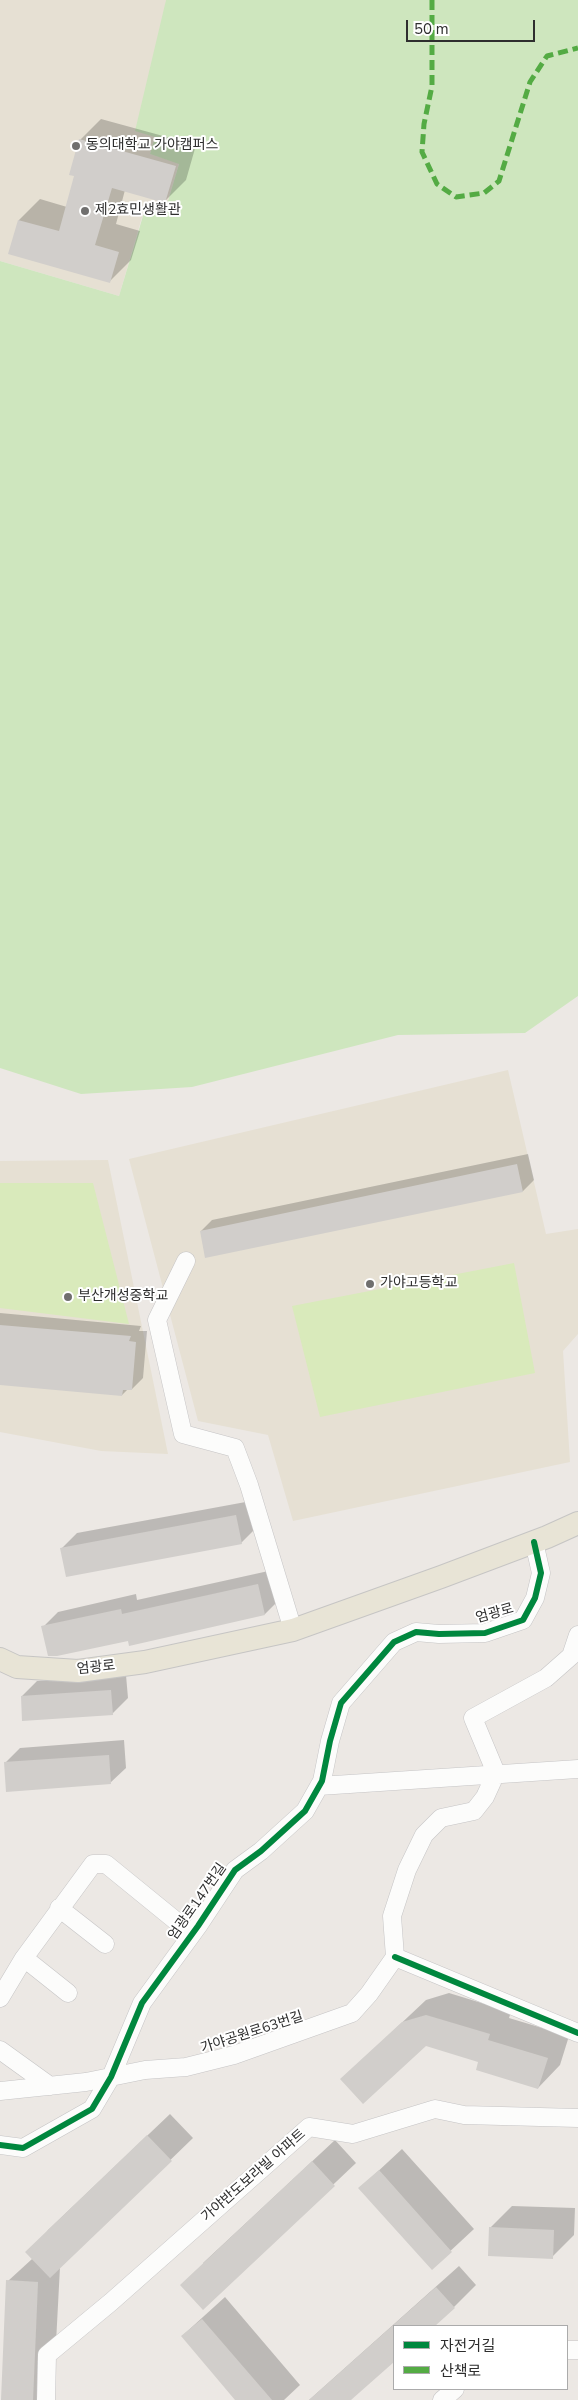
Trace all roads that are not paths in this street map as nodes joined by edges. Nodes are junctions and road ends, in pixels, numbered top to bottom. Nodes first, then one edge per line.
1 (186, 1261) dead end
2 (578, 1523) edge
3 (556, 1533) junction
4 (578, 1539) edge
5 (534, 1542) junction
6 (293, 1630) junction
7 (578, 1635) edge
8 (394, 1642) joint
9 (0, 1659) edge
10 (578, 1769) edge
11 (495, 1775) junction
12 (319, 1786) junction
13 (59, 1908) junction
14 (192, 1934) junction
15 (106, 1944) dead end
16 (395, 1957) junction
17 (24, 1958) junction
18 (68, 1993) dead end
19 (0, 1998) edge
20 (578, 2033) edge
21 (0, 2050) edge
22 (111, 2077) junction
23 (50, 2086) junction
24 (0, 2091) edge
25 (578, 2118) edge
26 (0, 2145) edge
27 (455, 2390) edge
28 (46, 2400) edge
29 (442, 2400) edge

1 - 6 street
2 - 3 main road, 엄광로
3 - 4 main road
3 - 5 main road, 엄광로
5 - 6 main road, 엄광로
5 - 8 street, 엄광로
6 - 9 main road, 엄광로
7 - 11 street
8 - 12 street, 엄광로147번길
10 - 11 street
11 - 12 street
11 - 16 street
12 - 14 street, 엄광로147번길
13 - 14 street
13 - 15 street
13 - 17 street
14 - 22 street, 엄광로147번길
16 - 20 street
16 - 22 street, 가야공원로63번길
17 - 18 street
17 - 19 street
21 - 23 street
22 - 23 street, 가야공원로63번길
22 - 26 street, 엄광로147번길
23 - 24 street, 가야공원로63번길
25 - 28 street, 가야반도보라빌 아파트
27 - 29 street

